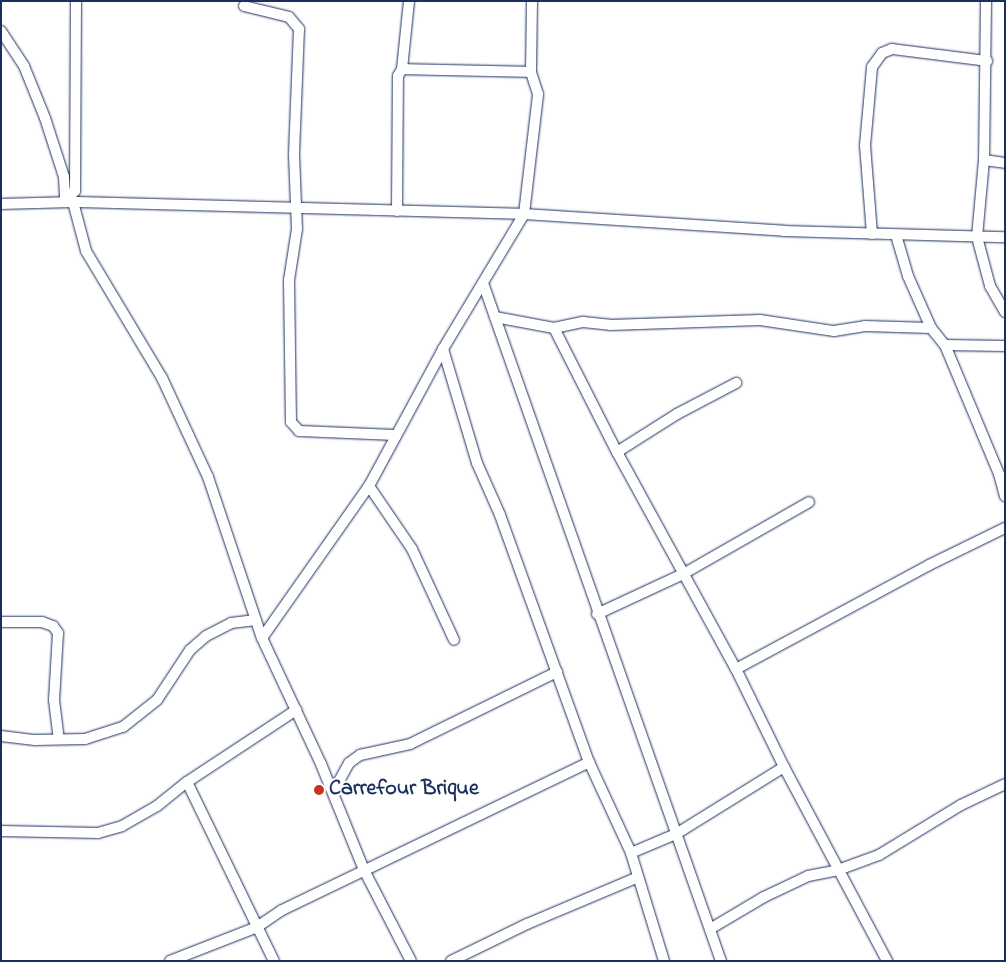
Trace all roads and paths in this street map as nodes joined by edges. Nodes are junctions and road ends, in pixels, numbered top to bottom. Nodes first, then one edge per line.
1 (76, 1) edge
2 (409, 1) edge
3 (532, 1) edge
4 (986, 1) edge
5 (244, 6) dead end
6 (1, 31) edge
7 (987, 62) junction
8 (402, 68) junction
9 (531, 72) junction
10 (984, 160) junction
11 (1005, 163) edge
12 (68, 199) junction
13 (1, 204) edge
14 (297, 208) junction
15 (397, 211) junction
16 (524, 214) junction
17 (872, 234) junction
18 (896, 235) junction
19 (976, 237) junction
20 (1005, 237) edge
21 (483, 283) junction
22 (1005, 312) edge
23 (495, 317) junction
24 (554, 328) junction
25 (931, 328) junction
26 (945, 345) junction
27 (1005, 346) edge
28 (443, 350) junction
29 (736, 384) dead end
30 (396, 435) junction
31 (617, 452) junction
32 (369, 486) junction
33 (1005, 496) edge
34 (809, 502) dead end
35 (1005, 528) edge
36 (683, 574) junction
37 (598, 614) junction
38 (256, 620) junction
39 (1, 622) edge
40 (262, 638) junction
41 (454, 640) dead end
42 (736, 669) junction
43 (557, 672) junction
44 (296, 710) junction
45 (1, 736) edge
46 (59, 740) junction
47 (588, 762) junction
48 (784, 767) junction
49 (187, 782) junction
50 (1005, 784) edge
51 (333, 792) junction
52 (1, 831) edge
53 (676, 834) junction
54 (631, 853) junction
55 (364, 870) junction
56 (838, 870) junction
57 (636, 878) junction
58 (258, 927) junction
59 (710, 929) junction
60 (170, 961) edge
61 (274, 961) edge
62 (411, 961) edge
63 (450, 961) edge
64 (664, 961) edge
65 (722, 961) edge
66 (886, 961) edge

1 - 12 street
2 - 8 street
3 - 9 street
4 - 7 street
5 - 14 street
6 - 12 street
7 - 10 street
7 - 17 street
8 - 9 street
8 - 15 street
9 - 16 street
10 - 11 street
10 - 19 street
12 - 13 street
12 - 14 street
12 - 38 street
14 - 15 street
14 - 30 street
15 - 16 street
16 - 17 street
16 - 21 street
17 - 18 street
18 - 19 street
18 - 25 street
19 - 20 street
19 - 22 street
21 - 23 street
21 - 28 street
23 - 24 street
23 - 37 street
24 - 25 street
24 - 31 street
25 - 26 street
26 - 27 street
26 - 33 street
28 - 30 street
28 - 43 street
29 - 31 street
30 - 32 street
31 - 36 street
32 - 40 street
32 - 41 street
34 - 36 street
35 - 42 street
36 - 37 street
36 - 42 street
37 - 53 street
38 - 40 street
38 - 46 street
39 - 46 street
40 - 44 street
42 - 48 street
43 - 47 street
43 - 51 street
44 - 49 street
44 - 51 street
45 - 46 street
47 - 54 street
47 - 55 street
48 - 53 street
48 - 56 street
49 - 52 street
49 - 58 street
50 - 56 street
51 - 55 street
53 - 54 street
53 - 59 street
54 - 57 street
55 - 58 street
55 - 62 street
56 - 59 street
56 - 66 street
57 - 63 street
57 - 64 street
58 - 60 street
58 - 61 street
59 - 65 street

